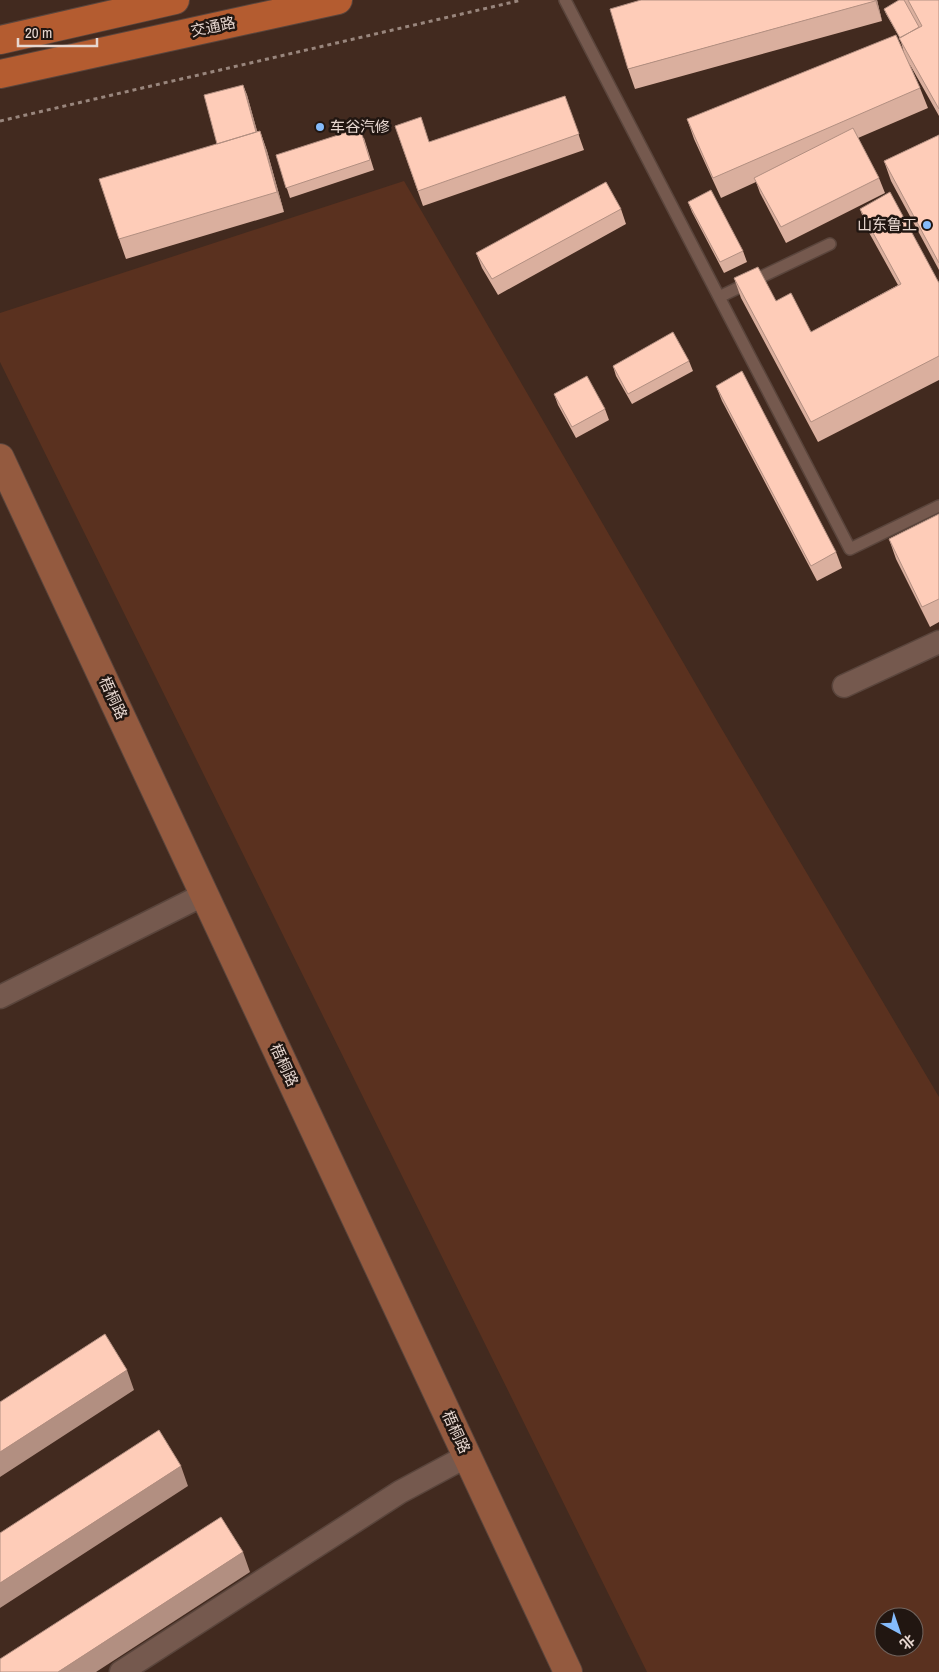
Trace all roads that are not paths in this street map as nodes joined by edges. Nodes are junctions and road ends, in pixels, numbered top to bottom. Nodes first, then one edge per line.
1 (175, 0) edge
2 (338, 0) edge
3 (565, 0) edge
4 (0, 40) edge
5 (0, 74) edge
6 (830, 244) dead end
7 (719, 297) junction
8 (0, 458) edge
9 (939, 506) edge
10 (939, 642) edge
11 (844, 686) dead end
12 (205, 894) junction
13 (0, 997) edge
14 (467, 1456) junction
15 (121, 1672) edge
16 (568, 1672) edge

1 - 4 main road
2 - 5 main road, 交通路
3 - 7 lane
6 - 7 lane
7 - 9 lane
8 - 12 street, 梧桐路
10 - 11 street
12 - 13 street
12 - 14 street, 梧桐路
14 - 15 street
14 - 16 street, 梧桐路

